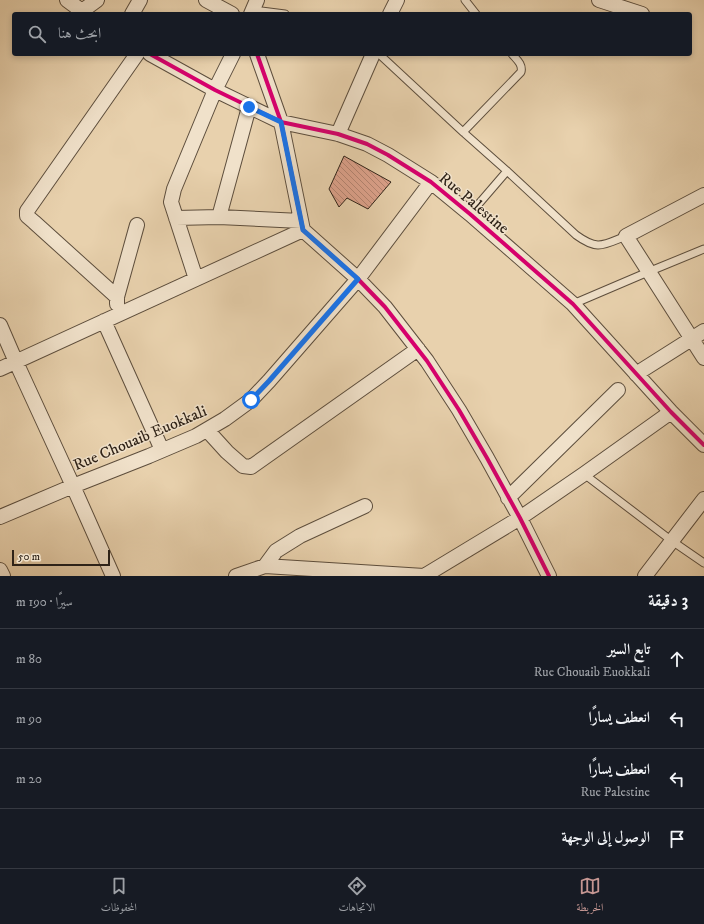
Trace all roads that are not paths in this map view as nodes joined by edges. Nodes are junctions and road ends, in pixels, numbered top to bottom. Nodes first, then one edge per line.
1 (67, 0) edge
2 (97, 0) edge
3 (140, 0) edge
4 (206, 0) edge
5 (396, 0) edge
6 (464, 0) edge
7 (599, 0) edge
8 (254, 8) edge
9 (83, 12) edge
10 (85, 12) edge
11 (133, 12) edge
12 (228, 12) edge
13 (275, 12) edge
14 (391, 12) edge
15 (474, 12) edge
16 (636, 12) edge
17 (136, 56) edge
18 (154, 56) edge
19 (232, 56) edge
20 (258, 56) edge
21 (372, 56) edge
22 (381, 56) edge
23 (514, 56) edge
24 (215, 90) junction
25 (249, 107) junction
26 (281, 122) junction
27 (462, 132) junction
28 (338, 134) junction
29 (507, 171) junction
30 (431, 182) junction
31 (704, 195) edge
32 (470, 214) junction
33 (219, 217) junction
34 (176, 218) junction
35 (137, 225) dead end
36 (302, 225) junction
37 (626, 236) junction
38 (704, 249) edge
39 (648, 272) junction
40 (196, 279) junction
41 (358, 279) junction
42 (117, 297) junction
43 (573, 304) junction
44 (119, 315) junction
45 (104, 321) junction
46 (0, 325) edge
47 (698, 334) edge
48 (418, 349) junction
49 (704, 358) edge
50 (16, 362) junction
51 (0, 369) edge
52 (636, 374) junction
53 (618, 390) dead end
54 (671, 412) junction
55 (207, 430) junction
56 (704, 445) edge
57 (162, 450) junction
58 (584, 474) junction
59 (73, 486) junction
60 (508, 498) junction
61 (704, 499) edge
62 (365, 506) dead end
63 (0, 517) edge
64 (520, 518) junction
65 (672, 541) junction
66 (704, 563) edge
67 (265, 566) junction
68 (0, 570) edge
69 (3, 576) edge
70 (113, 576) edge
71 (236, 576) edge
72 (424, 576) edge
73 (549, 576) edge
74 (645, 576) edge

1 - 9 street
2 - 10 street
3 - 11 street
4 - 12 street
5 - 14 street
6 - 15 lane
7 - 16 street
8 - 13 lane
17 - 42 street
18 - 24 street, Rue Palestine
19 - 24 street
20 - 26 street
21 - 28 street
22 - 27 lane
23 - 27 lane
24 - 25 street, Rue Palestine
24 - 34 street
25 - 26 street, Rue Palestine
25 - 33 street
26 - 28 street, Rue Palestine
26 - 36 street
27 - 29 lane
28 - 30 street, Rue Palestine
29 - 32 lane
29 - 37 lane
30 - 32 street, Rue Palestine
30 - 41 street, Rue Chouaib Euokkali
31 - 37 street
32 - 43 street, Rue Palestine
33 - 34 street
33 - 36 street
34 - 40 street
35 - 42 street
36 - 40 street
36 - 41 street
37 - 39 street
38 - 39 lane
39 - 43 lane
39 - 47 street
40 - 44 street
41 - 48 street
41 - 55 street, Rue Chouaib Euokkali
42 - 44 street
43 - 52 street, Rue Palestine
44 - 45 street
45 - 50 street
45 - 57 street
46 - 50 street
47 - 49 street
47 - 52 street
48 - 55 street
48 - 60 street
50 - 51 street
50 - 59 street
52 - 54 street, Rue Palestine
53 - 60 street
54 - 56 street, Rue Palestine
54 - 58 street
55 - 57 street, Rue Chouaib Euokkali
57 - 59 street, Rue Chouaib Euokkali
58 - 64 street
58 - 65 lane
59 - 63 street, Rue Chouaib Euokkali
59 - 70 street
60 - 64 street
61 - 65 street
62 - 67 street
64 - 72 street
64 - 73 street
65 - 66 lane
65 - 74 street
67 - 71 street
67 - 72 street
68 - 69 street

